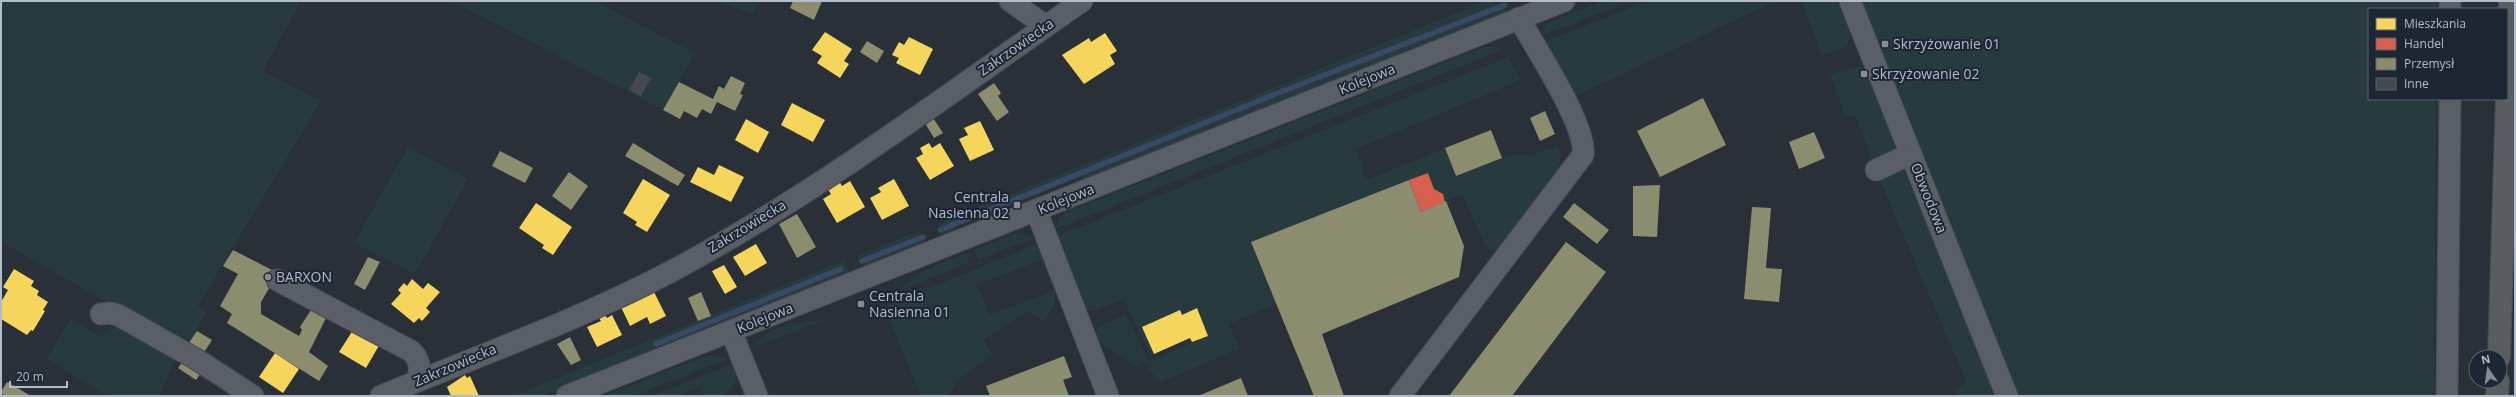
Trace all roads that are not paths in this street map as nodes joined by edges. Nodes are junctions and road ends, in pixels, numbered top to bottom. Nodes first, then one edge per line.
1 (1010, 1) edge
2 (1082, 1) edge
3 (1564, 1) edge
4 (1850, 1) edge
5 (2510, 1) edge
6 (1520, 18) junction
7 (1046, 26) junction
8 (2508, 64) edge
9 (2450, 100) edge
10 (2507, 100) edge
11 (1911, 154) junction
12 (1876, 170) dead end
13 (1036, 210) junction
14 (277, 280) dead end
15 (100, 314) dead end
16 (731, 331) junction
17 (2499, 349) edge
18 (417, 357) junction
19 (443, 371) junction
20 (417, 381) junction
21 (754, 395) edge
22 (253, 396) edge
23 (381, 396) edge
24 (568, 396) edge
25 (1108, 396) edge
26 (1400, 396) edge
27 (2007, 396) edge
28 (2447, 396) edge

1 - 7 street
2 - 7 street, Zakrzowiecka
3 - 6 street, Kolejowa
4 - 11 street, Obwodowa
5 - 8 highway
6 - 13 street, Kolejowa
6 - 26 street
7 - 19 street, Zakrzowiecka
9 - 28 street
10 - 17 highway
11 - 12 street
11 - 27 street, Obwodowa
13 - 16 street, Kolejowa
13 - 25 street
14 - 18 street
15 - 22 street
16 - 21 street
16 - 24 street, Kolejowa
18 - 19 street
18 - 20 street
19 - 20 street, Zakrzowiecka
20 - 23 street, Zakrzowiecka

